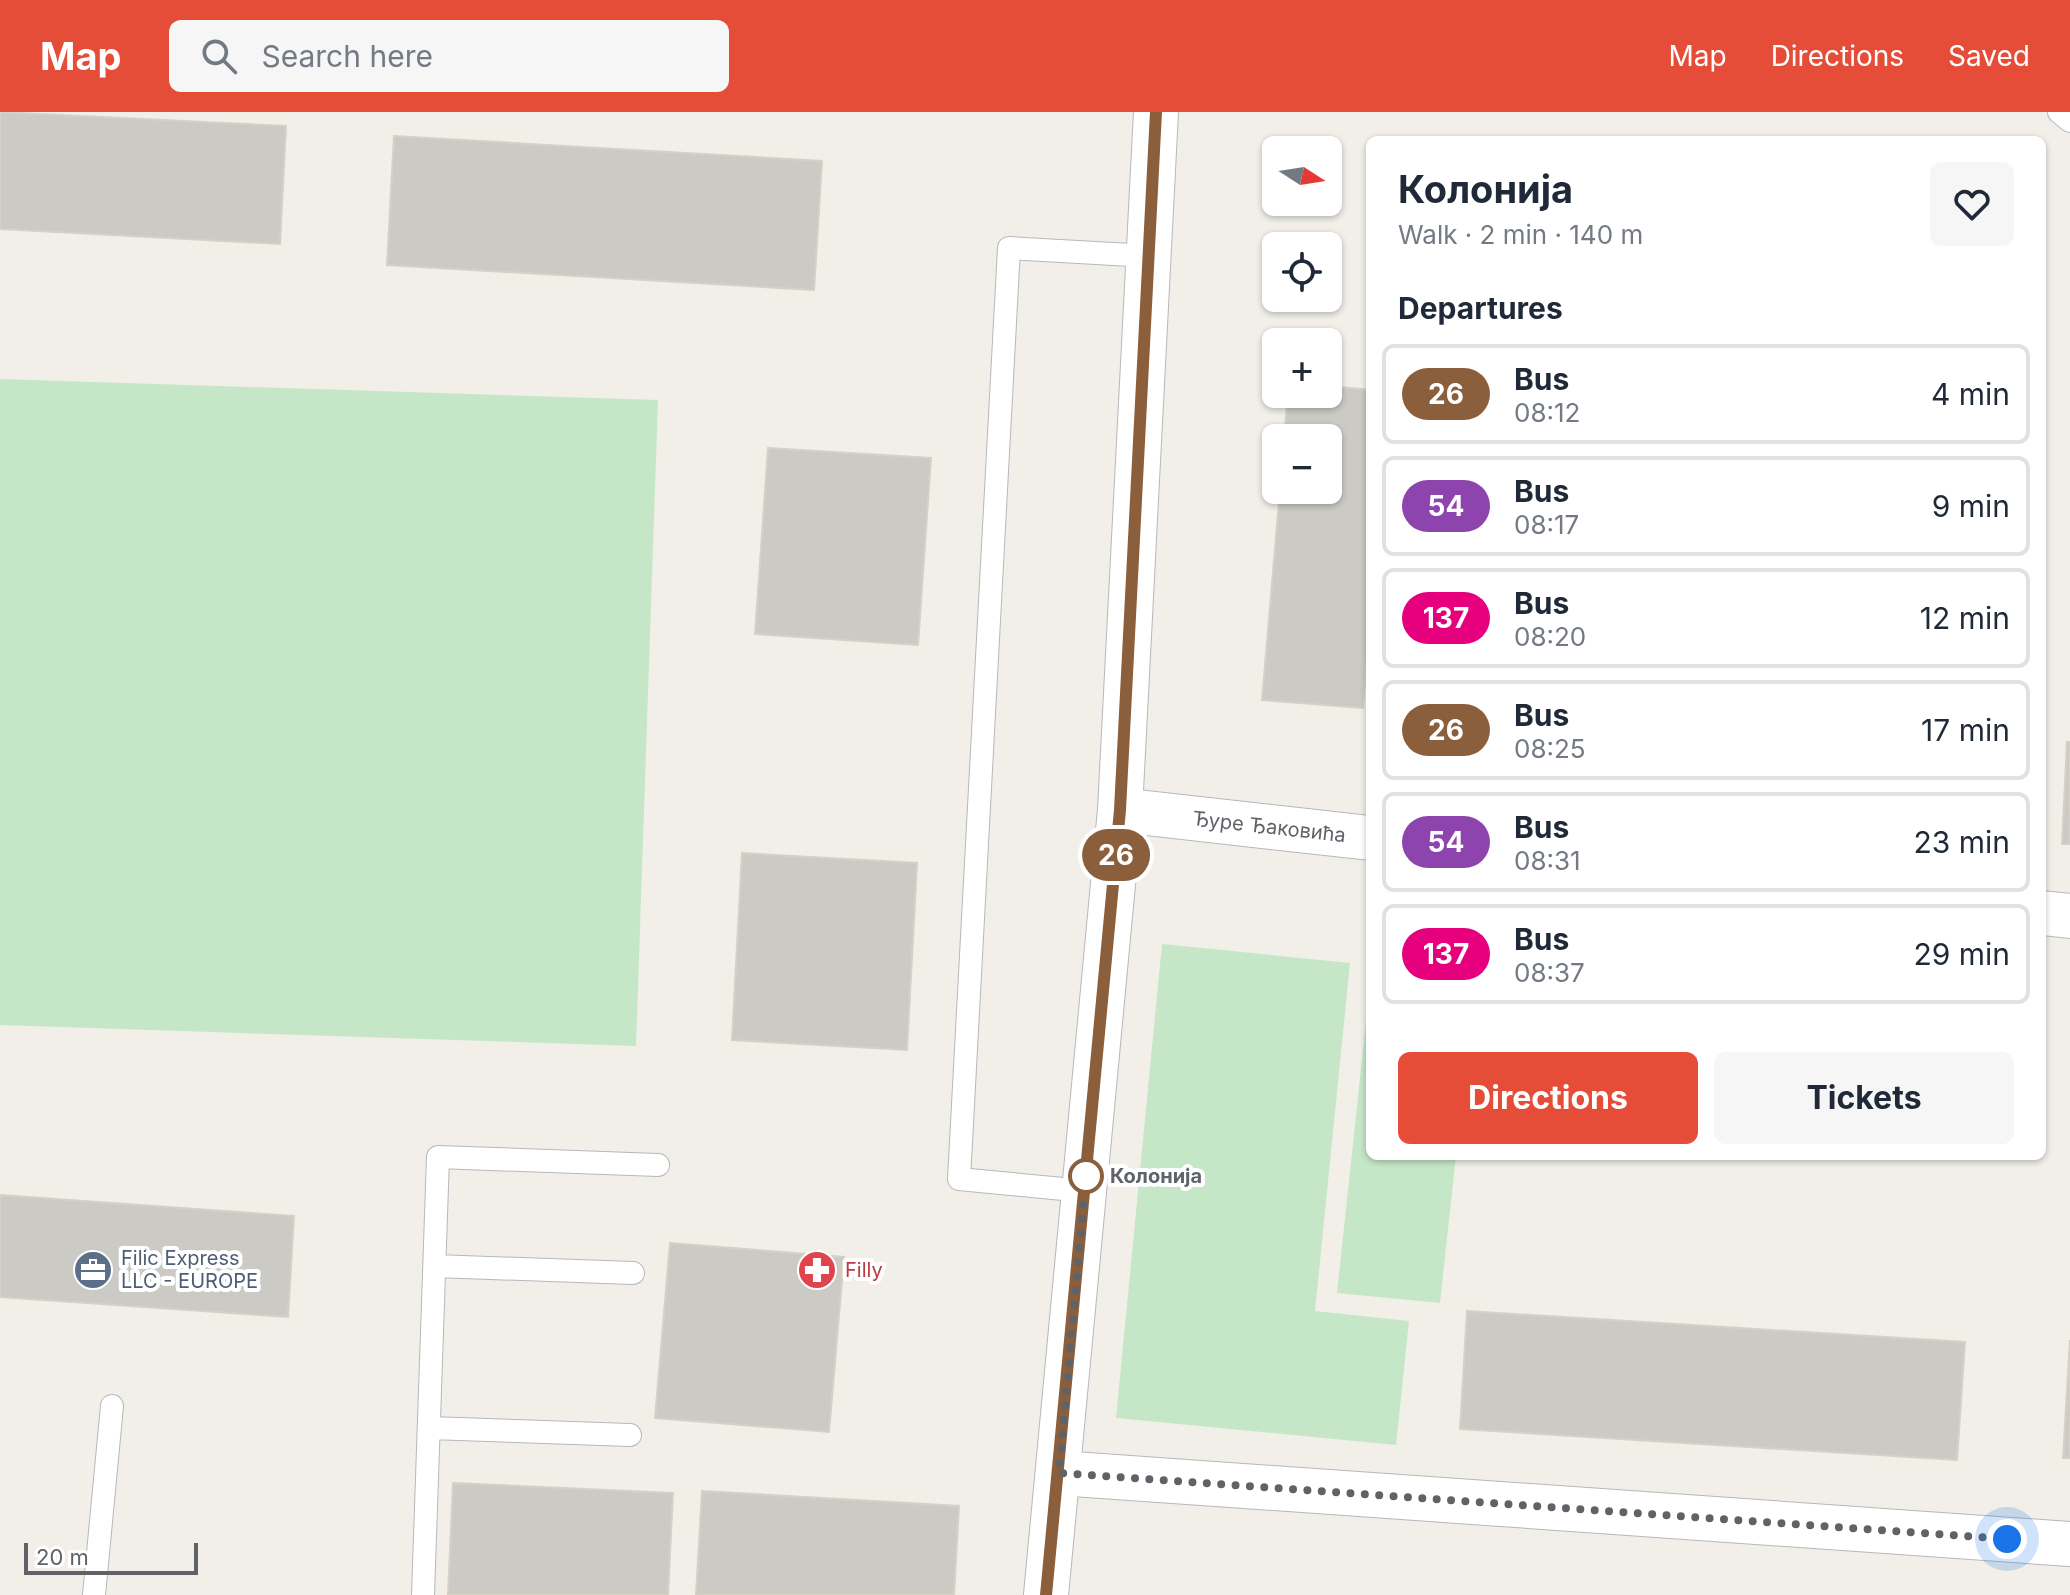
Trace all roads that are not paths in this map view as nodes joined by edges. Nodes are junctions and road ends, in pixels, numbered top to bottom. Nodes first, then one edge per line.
1 (1156, 112) edge
2 (2059, 112) edge
3 (2070, 121) edge
4 (1149, 256) junction
5 (1120, 810) junction
6 (1366, 838) edge
7 (2046, 913) edge
8 (2070, 916) edge
9 (658, 1165) dead end
10 (1084, 1191) junction
11 (435, 1266) junction
12 (633, 1273) dead end
13 (112, 1406) dead end
14 (429, 1428) junction
15 (630, 1435) dead end
16 (1059, 1473) junction
17 (2070, 1544) edge
18 (94, 1595) edge
19 (423, 1595) edge
20 (1046, 1595) edge

1 - 4 street
2 - 3 lane
4 - 5 street
4 - 10 lane
5 - 6 street, Ђуре Ђаковића
5 - 10 street
7 - 8 street
9 - 11 lane
10 - 16 street
11 - 12 lane
11 - 14 lane
13 - 18 lane
14 - 15 lane
14 - 19 lane
16 - 17 street
16 - 20 street

